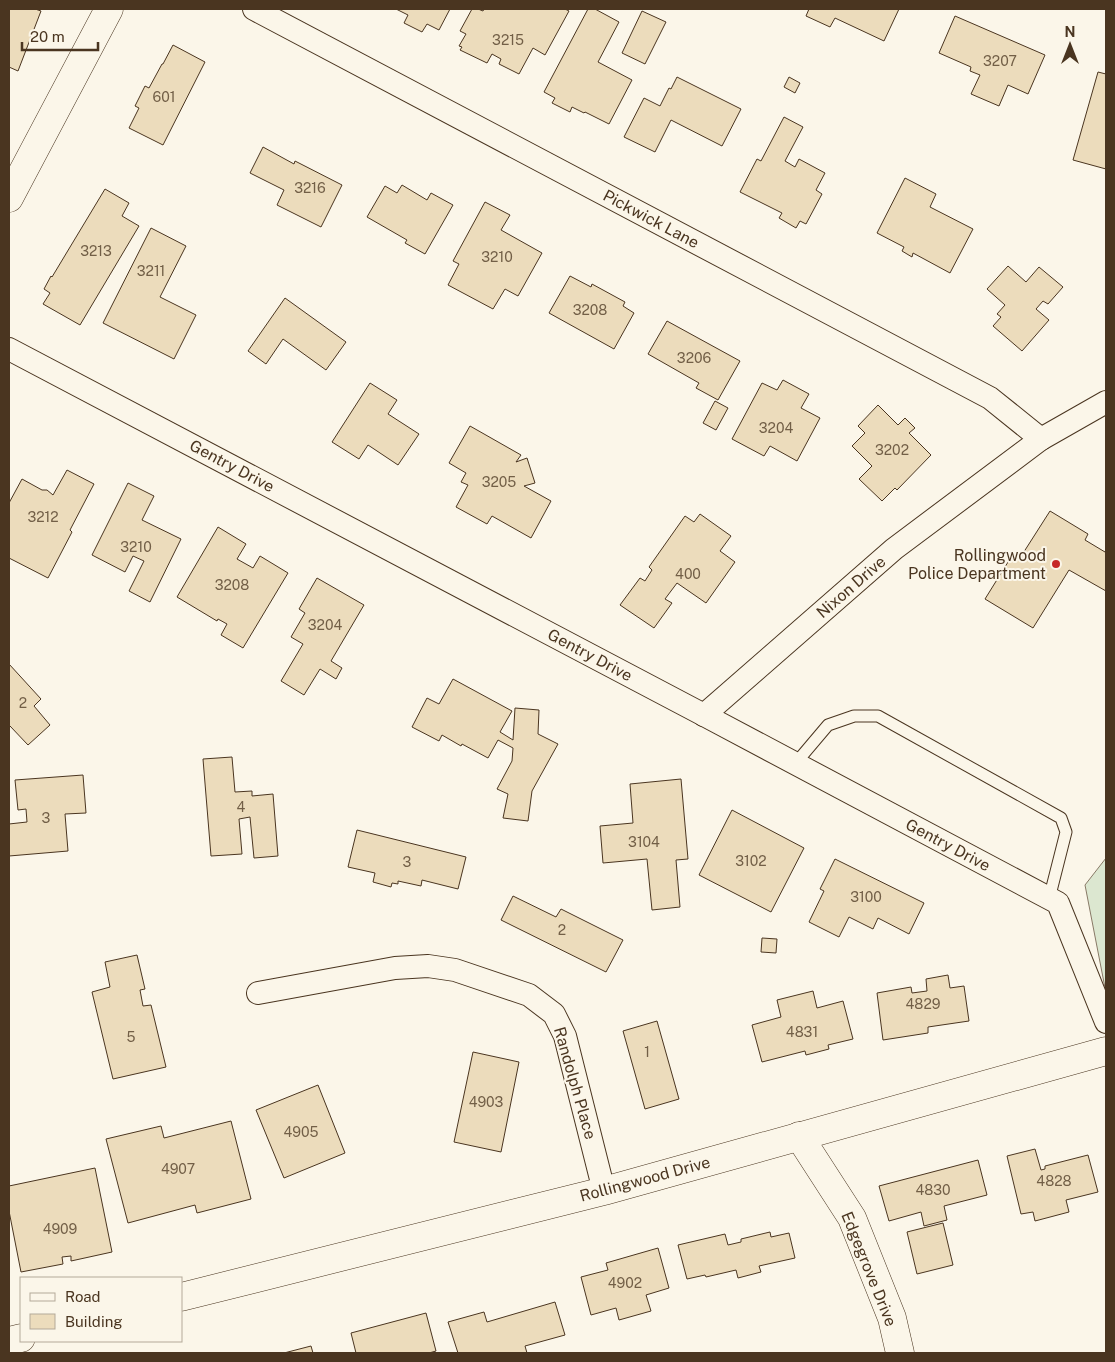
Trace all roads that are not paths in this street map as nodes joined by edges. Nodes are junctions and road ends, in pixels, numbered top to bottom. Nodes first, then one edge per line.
1 (109, 9) edge
2 (254, 9) edge
3 (9, 198) edge
4 (9, 349) edge
5 (1106, 402) edge
6 (1041, 439) junction
7 (704, 715) junction
8 (796, 764) junction
9 (1049, 899) junction
10 (258, 993) dead end
11 (1106, 1022) edge
12 (1106, 1051) edge
13 (799, 1136) junction
14 (604, 1191) junction
15 (182, 1297) edge
16 (900, 1353) edge

1 - 3 street
2 - 6 street, Pickwick Lane
4 - 7 street, Gentry Drive
5 - 6 street, Nixon Drive
6 - 7 street, Nixon Drive
7 - 8 street, Gentry Drive
8 - 9 street, Gentry Drive
8 - 9 lane
9 - 11 street, Gentry Drive
10 - 14 street, Randolph Place
12 - 13 street, Rollingwood Drive
13 - 14 street, Rollingwood Drive
13 - 16 street, Edgegrove Drive
14 - 15 street, Rollingwood Drive

